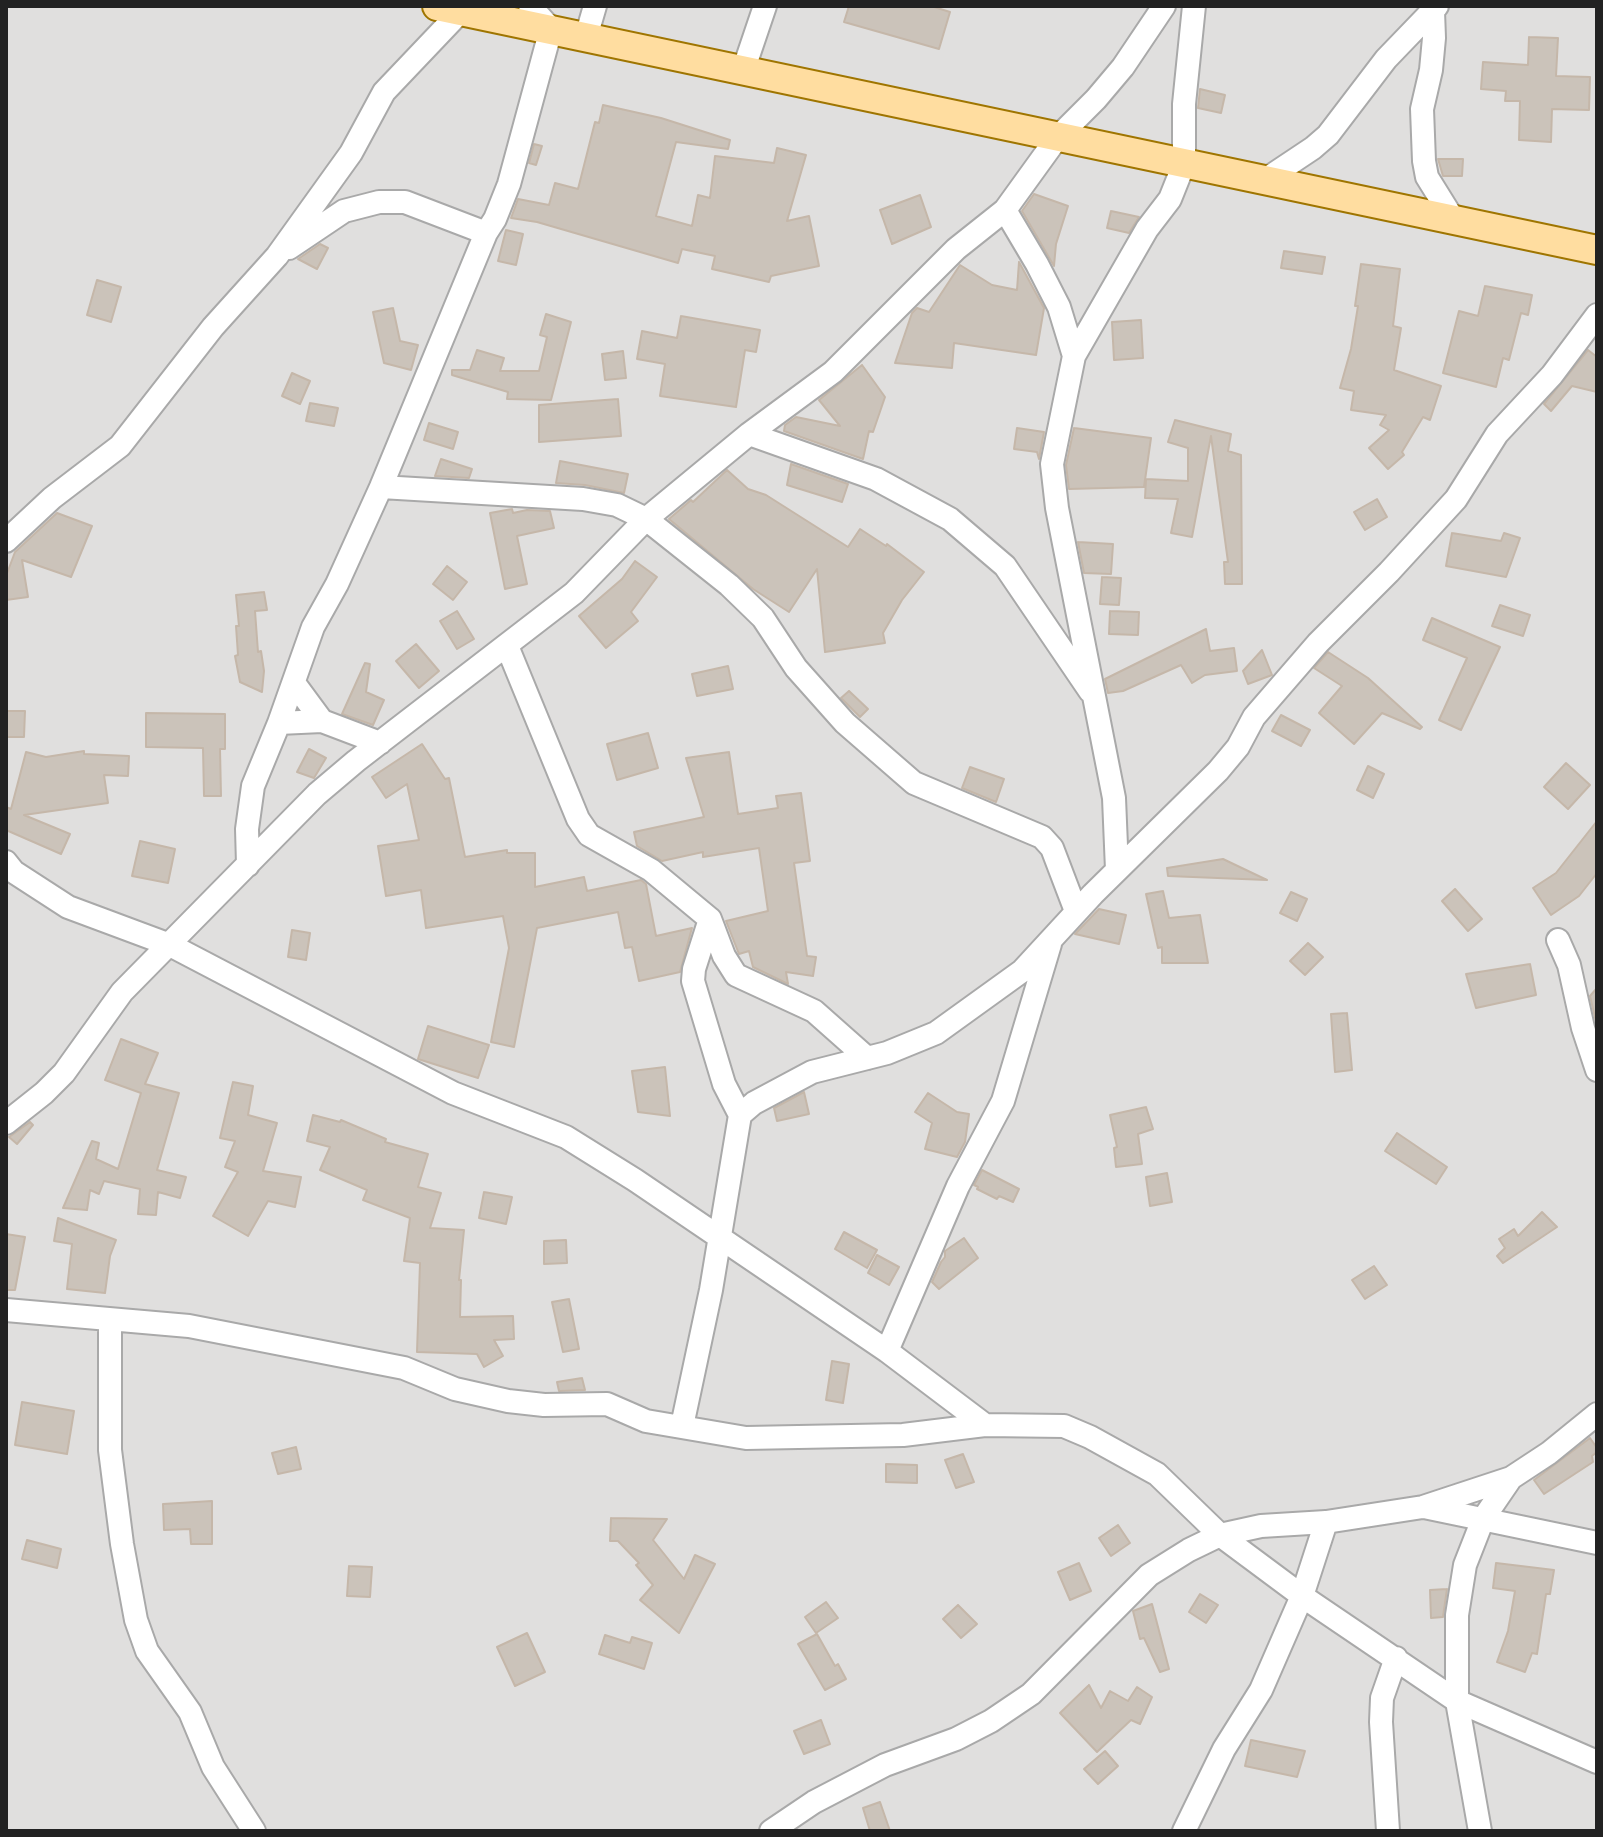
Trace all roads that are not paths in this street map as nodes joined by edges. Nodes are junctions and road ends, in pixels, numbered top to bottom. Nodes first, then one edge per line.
1 (530, 6) edge
2 (595, 6) edge
3 (765, 6) edge
4 (1164, 6) edge
5 (1194, 6) edge
6 (449, 8) edge
7 (1435, 8) edge
8 (551, 29) junction
9 (586, 37) junction
10 (743, 71) junction
11 (1057, 138) junction
12 (1184, 164) junction
13 (1265, 180) junction
14 (1005, 210) junction
15 (1455, 222) junction
16 (486, 233) junction
17 (1597, 250) edge
18 (277, 256) junction
19 (1597, 315) edge
20 (1074, 356) junction
21 (749, 434) junction
22 (381, 487) junction
23 (646, 519) junction
24 (6, 541) edge
25 (507, 646) junction
26 (294, 683) junction
27 (1097, 702) junction
28 (322, 721) junction
29 (279, 723) junction
30 (380, 743) junction
31 (6, 862) edge
32 (248, 865) junction
33 (1117, 870) junction
34 (1076, 911) junction
35 (710, 919) junction
36 (1052, 939) junction
37 (1558, 940) dead end
38 (170, 945) junction
39 (867, 1058) junction
40 (1597, 1070) edge
41 (740, 1115) junction
42 (6, 1123) edge
43 (720, 1239) junction
44 (6, 1310) edge
45 (110, 1321) junction
46 (887, 1351) junction
47 (1597, 1414) edge
48 (985, 1425) junction
49 (682, 1426) junction
50 (1511, 1478) junction
51 (1423, 1507) junction
52 (1483, 1519) junction
53 (1326, 1522) junction
54 (1220, 1535) junction
55 (1597, 1543) edge
56 (1302, 1596) junction
57 (1396, 1658) junction
58 (1457, 1701) junction
59 (1597, 1762) edge
60 (254, 1831) edge
61 (771, 1831) edge
62 (1184, 1831) edge
63 (1388, 1831) edge
64 (1480, 1831) edge

1 - 8 street
2 - 9 street
3 - 10 street
4 - 11 street
5 - 12 street
6 - 8 main road
6 - 18 street
7 - 13 street
7 - 15 street
8 - 9 main road
8 - 16 street
9 - 10 main road
10 - 11 main road
11 - 12 main road
11 - 14 street
12 - 13 main road
12 - 20 street
13 - 15 main road
14 - 20 street
14 - 21 street
15 - 17 main road
16 - 18 street
16 - 22 street
18 - 24 street
19 - 33 street
20 - 27 street
21 - 23 street
21 - 27 street
22 - 23 street
22 - 26 street
23 - 25 street
23 - 34 street
25 - 30 street
25 - 35 street
26 - 28 street
26 - 29 street
27 - 33 street
28 - 29 street
28 - 30 street
29 - 32 street
30 - 32 street
31 - 38 street
32 - 38 street
33 - 34 street
34 - 36 street
35 - 39 street
35 - 41 street
36 - 39 street
36 - 46 street
37 - 40 street
38 - 42 street
38 - 43 street
39 - 41 street
41 - 43 street
43 - 46 street
43 - 49 street
44 - 45 street
45 - 49 street
45 - 60 street
46 - 48 street
47 - 50 street
48 - 49 street
48 - 54 street
50 - 51 street
50 - 52 street
51 - 52 street
51 - 53 street
52 - 55 street
52 - 58 street
53 - 54 street
53 - 56 street
54 - 56 street
54 - 61 street
56 - 57 street
56 - 62 street
57 - 58 street
57 - 63 street
58 - 59 street
58 - 64 street

